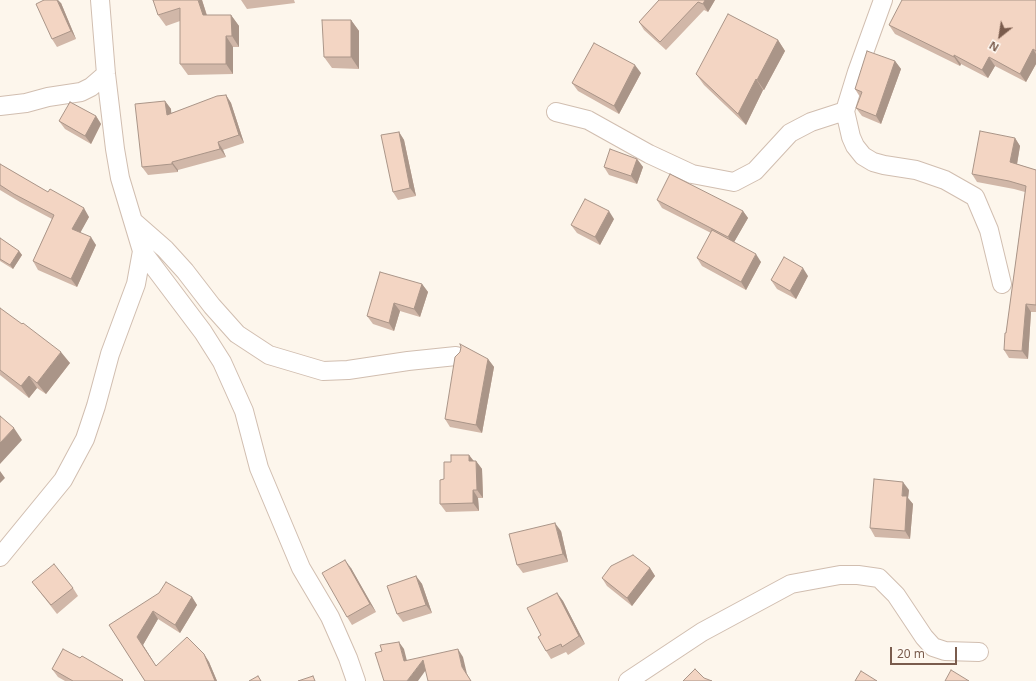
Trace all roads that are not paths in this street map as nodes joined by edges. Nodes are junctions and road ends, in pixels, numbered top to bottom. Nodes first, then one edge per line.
1 (100, 0) edge
2 (883, 0) edge
3 (106, 74) junction
4 (0, 106) edge
5 (845, 111) junction
6 (556, 112) dead end
7 (133, 221) junction
8 (142, 251) junction
9 (1002, 284) dead end
10 (456, 356) edge
11 (0, 558) edge
12 (979, 652) dead end
13 (356, 681) edge
14 (628, 681) edge

1 - 3 street
2 - 5 street
3 - 4 street
3 - 7 street
5 - 6 street
5 - 9 street
7 - 8 street
7 - 10 street
8 - 11 street
8 - 13 street
12 - 14 street

